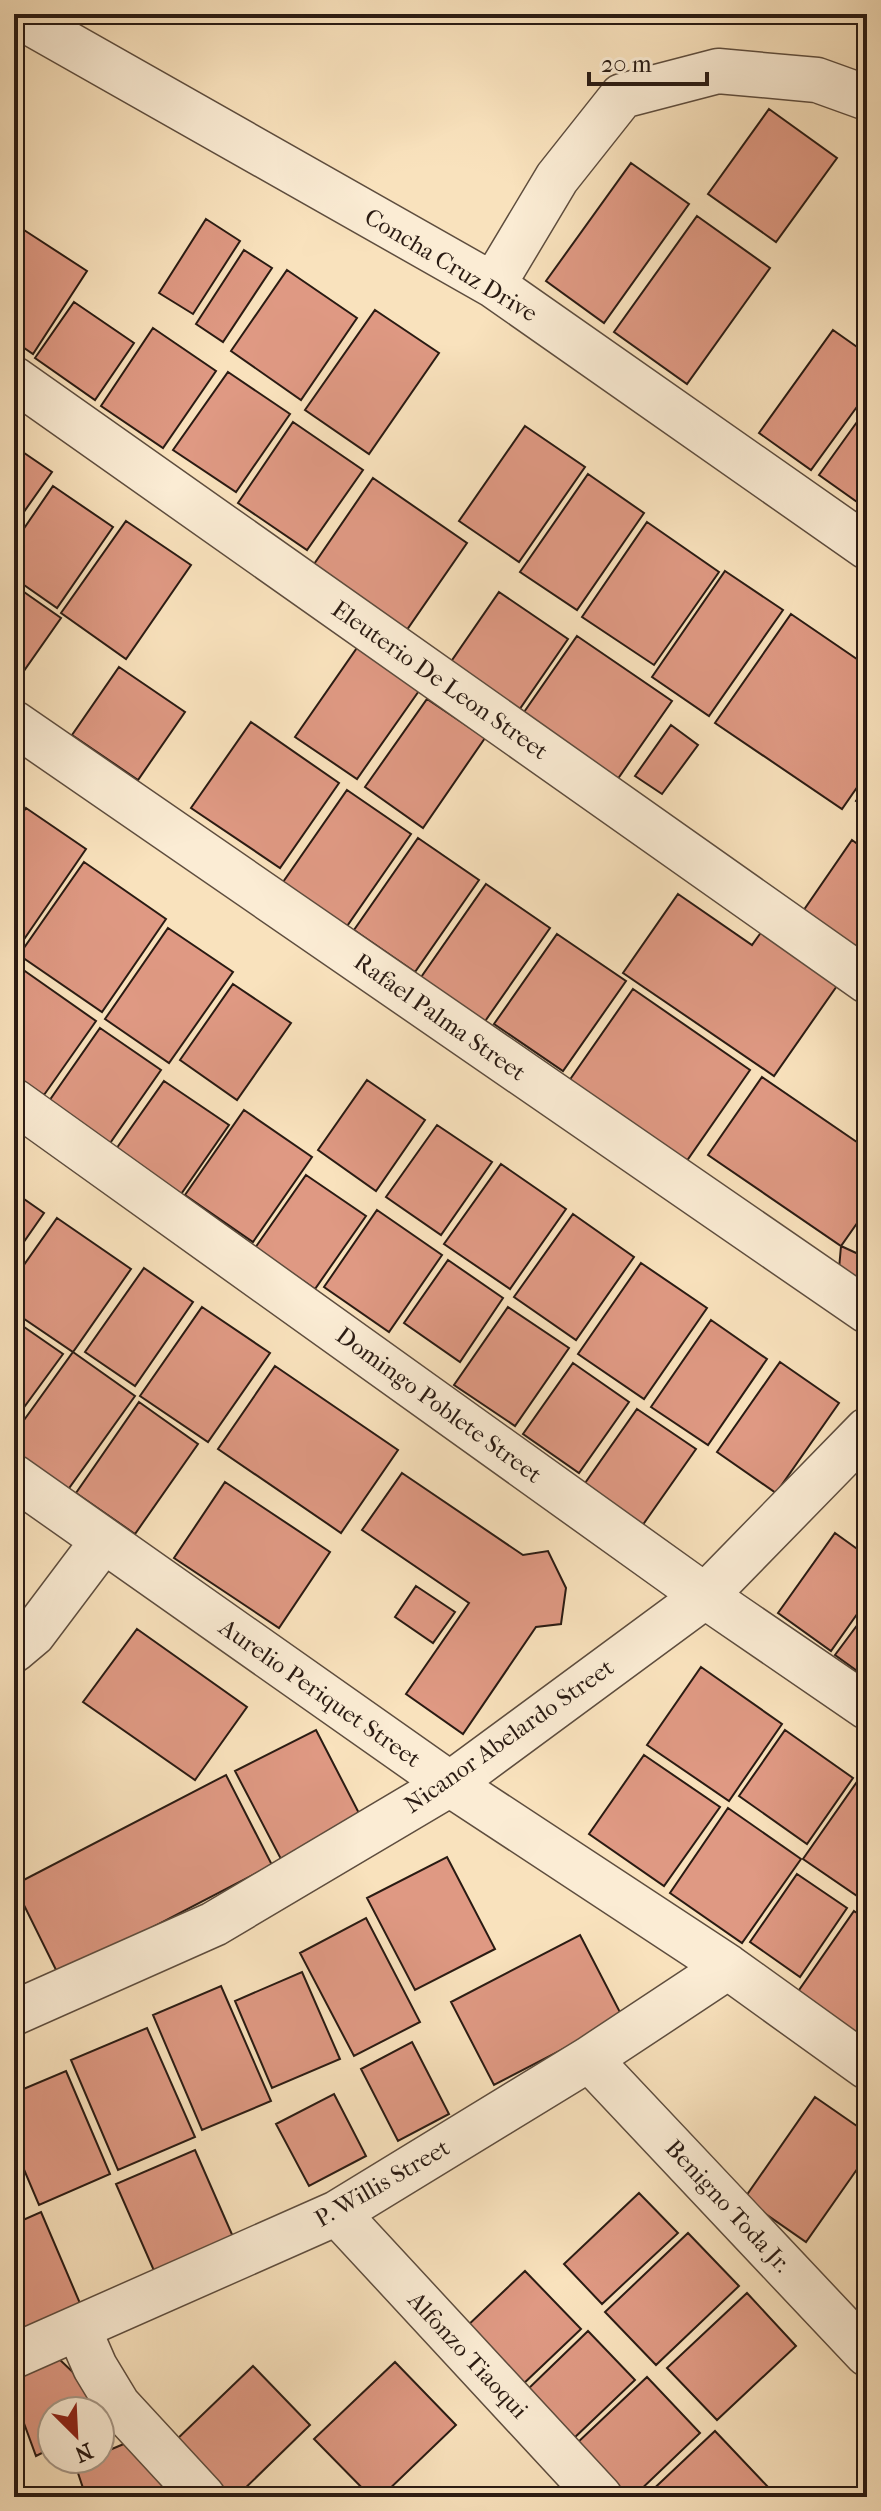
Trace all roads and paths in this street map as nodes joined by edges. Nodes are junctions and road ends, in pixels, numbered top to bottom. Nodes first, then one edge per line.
1 (15, 14) edge
2 (867, 98) edge
3 (493, 285) junction
4 (14, 379) edge
5 (867, 547) edge
6 (14, 723) edge
7 (867, 981) edge
8 (14, 1101) edge
9 (867, 1311) edge
10 (867, 1430) edge
11 (14, 1477) edge
12 (103, 1541) junction
13 (705, 1596) junction
14 (14, 1650) edge
15 (867, 1707) edge
16 (450, 1784) junction
17 (728, 1967) junction
18 (14, 2013) edge
19 (589, 2059) junction
20 (867, 2067) edge
21 (337, 2213) junction
22 (78, 2328) junction
23 (867, 2354) edge
24 (14, 2356) edge
25 (203, 2497) edge
26 (600, 2497) edge

1 - 3 street, Concha Cruz Drive
2 - 3 street
3 - 5 street, Concha Cruz Drive
4 - 7 street, Eleuterio De Leon Street
6 - 9 street, Rafael Palma Street
8 - 13 street, Domingo Poblete Street
10 - 13 street, Nicanor Abelardo Street
11 - 12 street, Aurelio Periquet Street
12 - 14 street
12 - 16 street, Aurelio Periquet Street
13 - 15 street, Domingo Poblete Street
13 - 16 street, Nicanor Abelardo Street
16 - 17 street, Aurelio Periquet Street
16 - 18 street, Nicanor Abelardo Street
17 - 19 street, P. Willis Street
17 - 20 street, Aurelio Periquet Street
19 - 21 street, P. Willis Street
19 - 23 street, Benigno Toda Jr.
21 - 22 street, P. Willis Street
21 - 26 street, Alfonzo Tiaoqui
22 - 24 street, P. Willis Street
22 - 25 street

